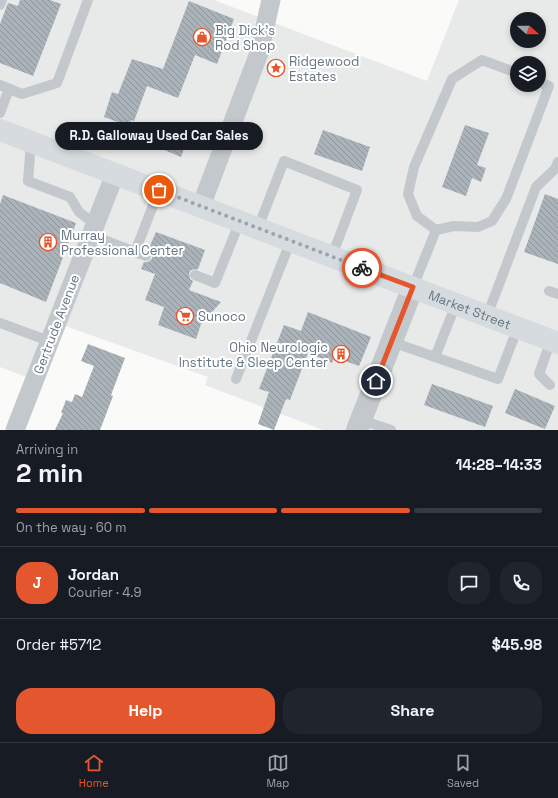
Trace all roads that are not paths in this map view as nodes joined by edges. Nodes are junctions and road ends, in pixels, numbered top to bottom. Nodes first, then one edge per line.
1 (2, 0) edge
2 (88, 0) edge
3 (271, 0) edge
4 (0, 5) edge
5 (510, 70) edge
6 (546, 85) edge
7 (5, 87) edge
8 (0, 113) edge
9 (0, 130) edge
10 (31, 142) junction
11 (558, 162) edge
12 (115, 174) junction
13 (159, 190) junction
14 (200, 206) junction
15 (249, 224) junction
16 (93, 230) junction
17 (436, 230) junction
18 (291, 240) junction
19 (135, 252) junction
20 (146, 256) dead end
21 (332, 256) junction
22 (195, 275) dead end
23 (413, 287) junction
24 (456, 304) junction
25 (487, 316) junction
26 (0, 323) edge
27 (518, 327) junction
28 (50, 341) junction
29 (555, 341) edge
30 (392, 342) junction
31 (436, 357) junction
32 (236, 379) dead end
33 (550, 385) dead end
34 (359, 425) edge
35 (14, 430) edge
36 (390, 430) edge

1 - 4 lane
2 - 7 lane
3 - 14 street
5 - 17 lane
6 - 17 lane
7 - 8 lane
9 - 10 main road, Market Street
10 - 12 main road, Market Street
10 - 16 lane
11 - 25 lane
12 - 13 main road, Market Street
12 - 16 street, Gertrude Avenue
13 - 14 main road, Market Street
13 - 19 lane
14 - 15 main road, Market Street
15 - 18 main road, Market Street
15 - 21 lane
15 - 22 lane
16 - 19 lane
16 - 28 street, Gertrude Avenue
17 - 23 lane
18 - 21 main road, Market Street
18 - 32 lane
19 - 20 lane
21 - 23 main road, Market Street
23 - 24 main road, Market Street
23 - 30 street
24 - 25 main road, Market Street
24 - 31 lane
25 - 27 main road, Market Street
26 - 28 lane
27 - 29 main road, Market Street
27 - 31 lane
28 - 35 street, Gertrude Avenue
29 - 33 lane
30 - 31 lane
30 - 34 street
34 - 36 lane

